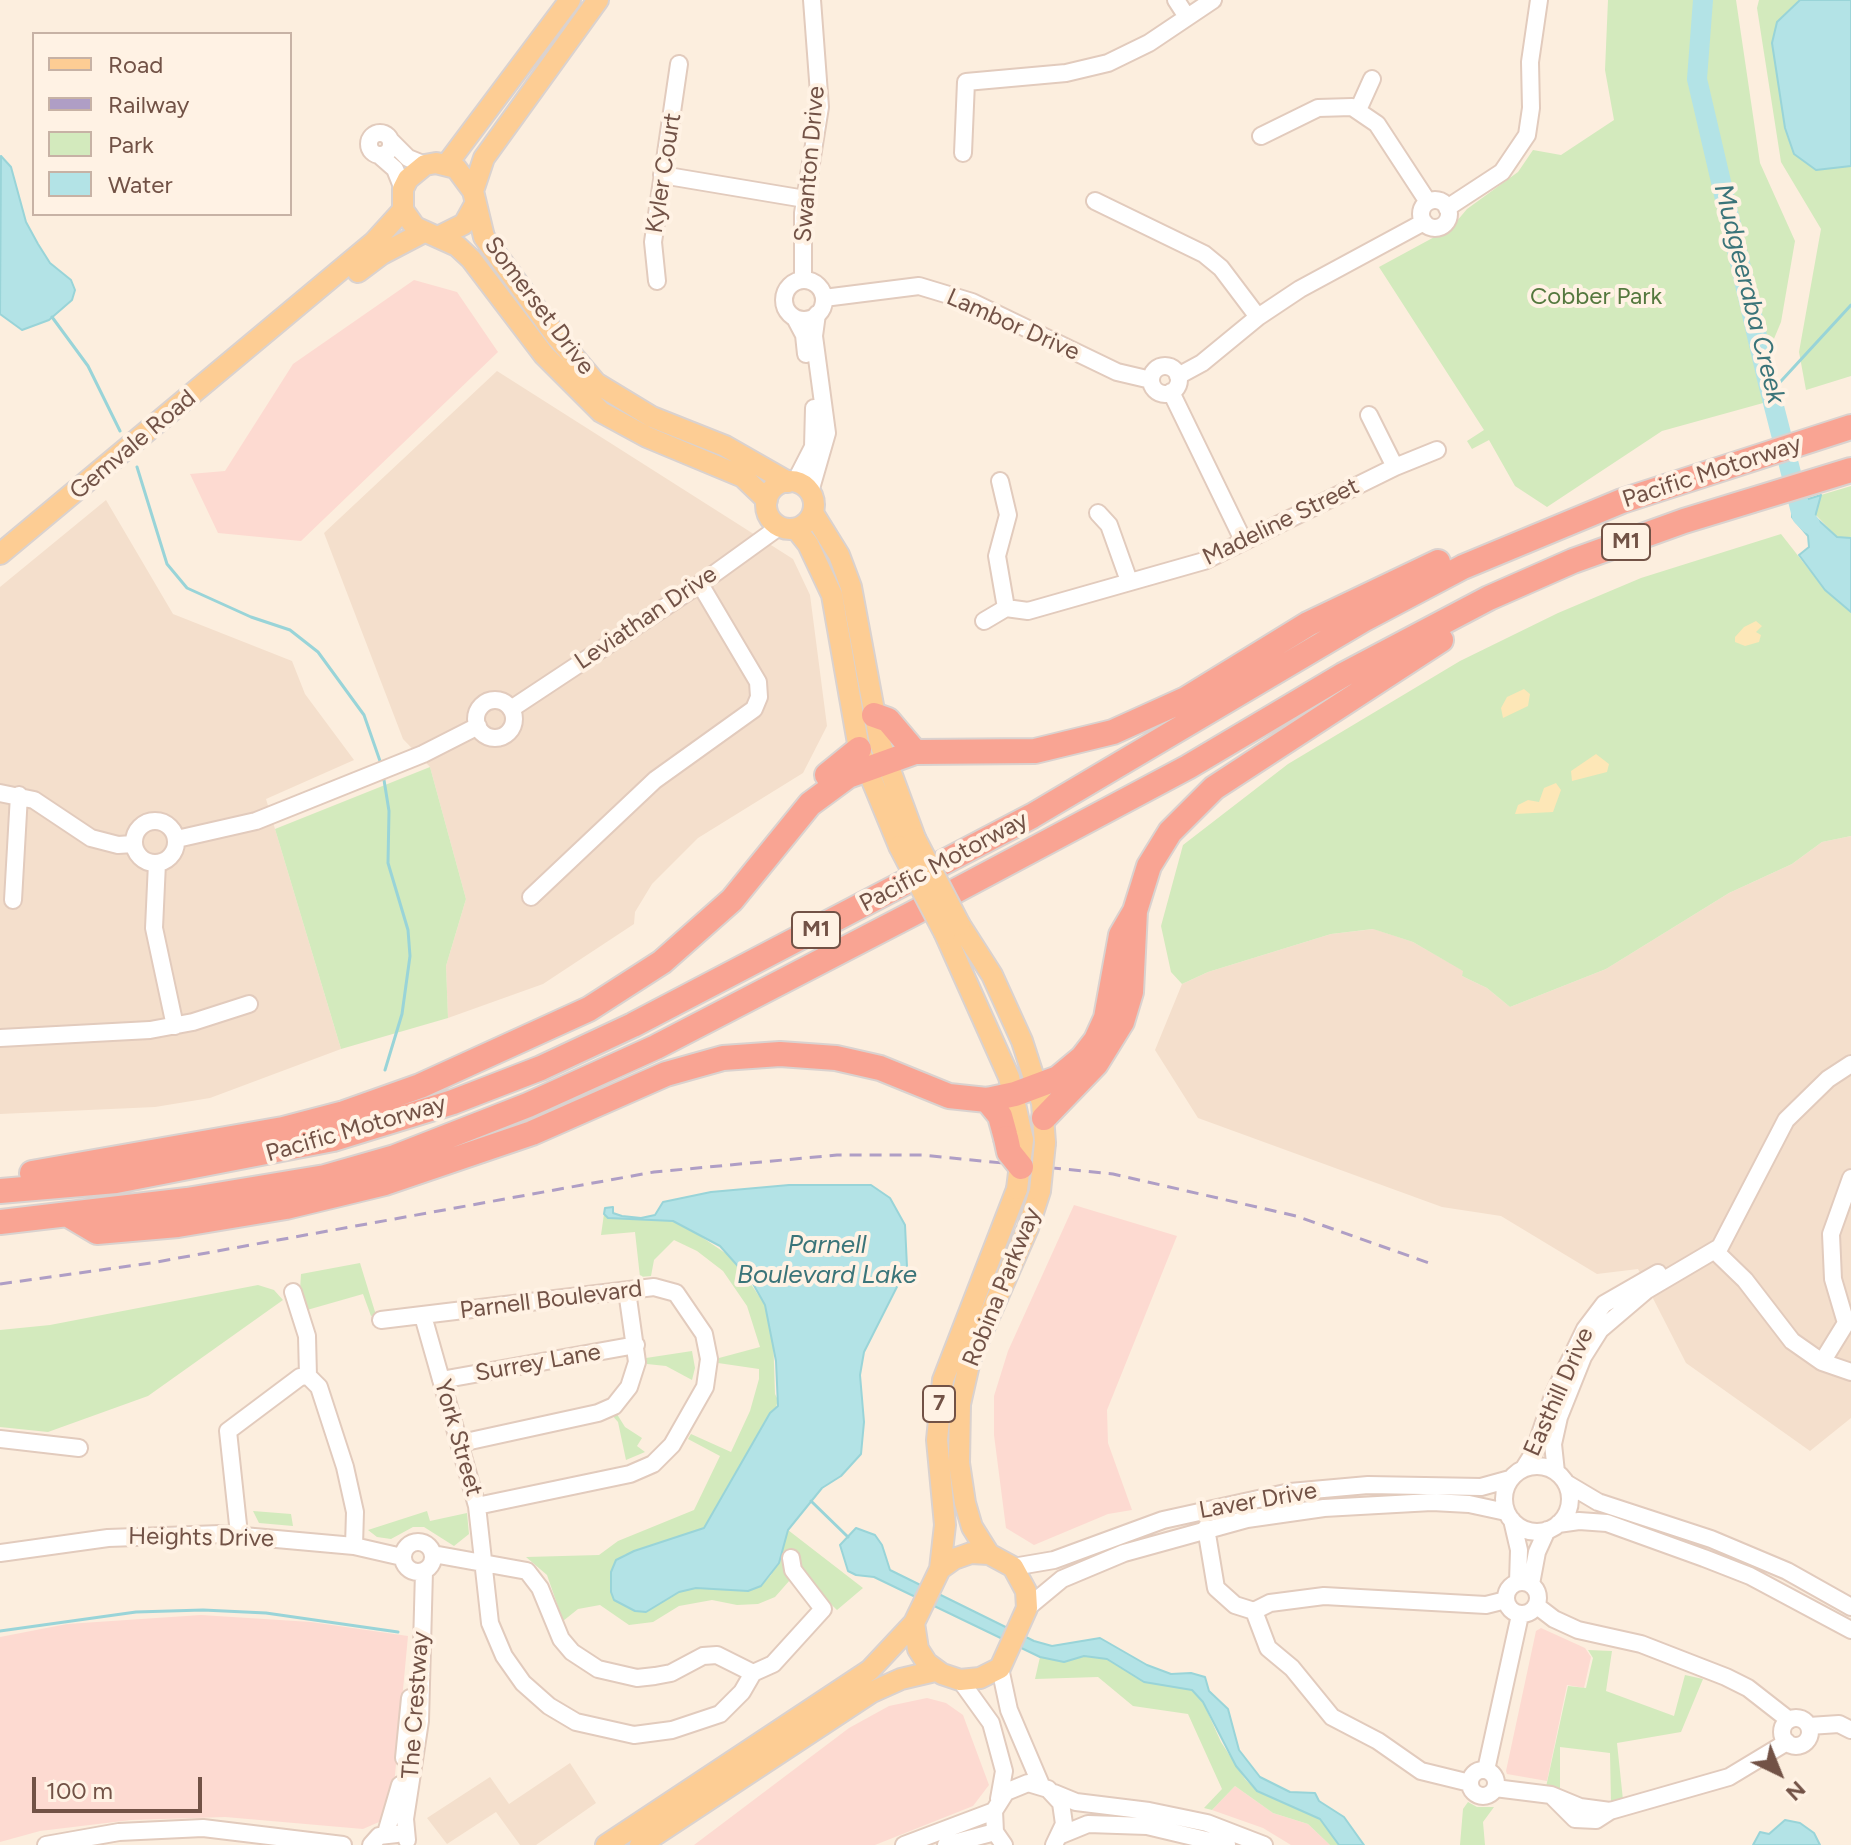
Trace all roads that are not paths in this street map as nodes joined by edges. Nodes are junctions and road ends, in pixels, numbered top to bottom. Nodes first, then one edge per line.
1 (570, 0) edge
2 (598, 0) edge
3 (812, 0) edge
4 (1176, 0) edge
5 (1213, 0) edge
6 (1539, 0) edge
7 (1187, 17) junction
8 (679, 64) dead end
9 (1372, 79) dead end
10 (1358, 110) junction
11 (1261, 136) dead end
12 (963, 153) dead end
13 (447, 164) junction
14 (425, 165) junction
15 (662, 175) junction
16 (474, 198) junction
17 (805, 199) junction
18 (403, 200) junction
19 (1095, 201) dead end
20 (1428, 202) junction
21 (1447, 208) junction
22 (1424, 222) junction
23 (432, 234) junction
24 (803, 279) junction
25 (657, 281) dead end
26 (824, 298) junction
27 (817, 314) junction
28 (1258, 317) junction
29 (795, 318) junction
30 (265, 334) junction
31 (1178, 376) junction
32 (1151, 380) junction
33 (1171, 392) junction
34 (1369, 415) dead end
35 (1851, 427) edge
36 (1437, 450) dead end
37 (1395, 467) junction
38 (1851, 470) edge
39 (1000, 481) dead end
40 (798, 485) junction
41 (767, 500) junction
42 (813, 513) junction
43 (1098, 513) dead end
44 (1576, 518) junction
45 (788, 528) junction
46 (1243, 540) junction
47 (0, 554) edge
48 (1129, 581) junction
49 (700, 584) junction
50 (1489, 598) junction
51 (1006, 608) junction
52 (984, 621) dead end
53 (511, 709) junction
54 (874, 715) junction
55 (478, 726) junction
56 (915, 752) junction
57 (870, 759) junction
58 (0, 793) edge
59 (19, 795) junction
60 (177, 839) junction
61 (133, 844) junction
62 (157, 863) junction
63 (531, 897) dead end
64 (13, 900) dead end
65 (1135, 911) junction
66 (249, 1004) dead end
67 (175, 1026) junction
68 (0, 1038) edge
69 (1851, 1064) edge
70 (1026, 1090) junction
71 (987, 1100) junction
72 (1044, 1118) junction
73 (1014, 1139) junction
74 (1019, 1178) joint
75 (1851, 1178) edge
76 (0, 1183) edge
77 (0, 1191) edge
78 (70, 1216) junction
79 (0, 1222) edge
80 (1715, 1251) junction
81 (1677, 1271) junction
82 (627, 1291) junction
83 (293, 1292) dead end
84 (423, 1316) junction
85 (381, 1320) dead end
86 (636, 1345) junction
87 (1822, 1362) junction
88 (1851, 1372) edge
89 (308, 1376) junction
90 (441, 1380) junction
91 (0, 1439) edge
92 (461, 1443) junction
93 (79, 1448) dead end
94 (1517, 1474) junction
95 (1561, 1478) junction
96 (477, 1506) junction
97 (1509, 1516) junction
98 (1552, 1527) junction
99 (1206, 1528) junction
100 (239, 1534) junction
101 (354, 1546) junction
102 (0, 1553) edge
103 (433, 1554) junction
104 (989, 1554) junction
105 (791, 1558) dead end
106 (484, 1562) junction
107 (413, 1566) junction
108 (1013, 1567) junction
109 (936, 1575) junction
110 (1524, 1583) junction
111 (1506, 1600) junction
112 (1537, 1606) junction
113 (1851, 1607) edge
114 (1254, 1611) junction
115 (1520, 1615) junction
116 (917, 1616) junction
117 (1025, 1617) junction
118 (1851, 1630) edge
119 (1005, 1660) junction
120 (935, 1671) junction
121 (753, 1673) junction
122 (960, 1680) junction
123 (1789, 1720) junction
124 (1809, 1726) junction
125 (1851, 1730) edge
126 (1787, 1742) junction
127 (1486, 1770) junction
128 (1470, 1783) junction
129 (1495, 1788) junction
130 (1047, 1789) junction
131 (996, 1806) junction
132 (386, 1833) junction
133 (1000, 1839) edge
134 (1057, 1840) edge
135 (409, 1842) edge
136 (1260, 1844) edge
137 (46, 1845) edge
138 (343, 1845) edge
139 (371, 1845) edge
140 (606, 1845) edge
141 (640, 1845) edge
142 (904, 1845) edge
143 (946, 1845) edge
144 (1227, 1845) edge

1 - 13 main road
2 - 16 main road, Somerset Drive
3 - 17 street, Swanton Drive
4 - 7 street
5 - 7 street
6 - 21 street, Lambor Drive
7 - 12 street
8 - 15 street, Kyler Court
9 - 10 street
10 - 11 street
10 - 20 street
13 - 14 main road
13 - 16 main road, Somerset Drive
14 - 18 main road
14 - 18 street
15 - 17 street
15 - 25 street, Kyler Court
16 - 23 main road, Somerset Drive
16 - 40 main road, Somerset Drive
17 - 24 street, Swanton Drive
18 - 23 main road, Somerset Drive
18 - 30 main road, Gemvale Road
19 - 28 street
20 - 21 street
20 - 22 street
21 - 22 street, Lambor Drive
22 - 28 street, Lambor Drive
23 - 30 main road, Gemvale Road
23 - 41 main road, Somerset Drive
24 - 26 street
24 - 29 street
26 - 27 street
26 - 32 street, Lambor Drive
27 - 29 street
27 - 40 street
28 - 31 street, Lambor Drive
29 - 40 street
30 - 47 main road, Gemvale Road
31 - 32 street, Lambor Drive
31 - 33 street
32 - 33 street, Lambor Drive
33 - 46 street
34 - 37 street
35 - 44 highway, Pacific Motorway / M1
36 - 37 street, Madeline Street
37 - 46 street, Madeline Street
38 - 50 highway, Pacific Motorway / M1
39 - 51 street
40 - 41 main road
40 - 42 main road
41 - 45 main road, Somerset Drive
42 - 45 main road
42 - 54 main road
43 - 48 street
44 - 56 highway
44 - 77 highway, Pacific Motorway / M1
45 - 49 street, Leviathan Drive
45 - 57 main road, Somerset Drive
46 - 48 street, Madeline Street
48 - 51 street, Madeline Street
49 - 53 street, Leviathan Drive
49 - 63 street
50 - 65 highway
50 - 78 highway, Pacific Motorway / M1
51 - 52 street, Madeline Street
53 - 55 street, Leviathan Drive
53 - 55 street, Leviathan Drive
54 - 56 highway
54 - 57 main road
55 - 60 street, Leviathan Drive
56 - 57 highway
57 - 70 main road, Robina Parkway / 7, bridge
57 - 76 highway
58 - 59 street
59 - 61 street
59 - 64 street
60 - 61 street
60 - 62 street
61 - 62 street
62 - 67 street
65 - 70 highway
65 - 72 highway
66 - 67 street
67 - 68 street
69 - 80 street, Easthill Drive
70 - 71 highway
70 - 72 main road, Robina Parkway / 7
70 - 73 main road, Robina Parkway / 7
71 - 73 highway
71 - 78 highway
72 - 104 main road, Robina Parkway / 7, bridge
73 - 74 highway, bridge
74 - 109 main road, Robina Parkway / 7
75 - 87 street
78 - 79 highway, Pacific Motorway / M1
80 - 81 street, Easthill Drive
80 - 87 street
81 - 94 street, Easthill Drive
81 - 95 street, Easthill Drive
82 - 84 street, Parnell Boulevard
82 - 86 street
82 - 96 street, Parnell Boulevard
83 - 89 street
84 - 85 street, Parnell Boulevard
84 - 90 street, York Street
86 - 90 street, Surrey Lane
86 - 92 street
87 - 88 street
89 - 100 street
89 - 101 street
90 - 92 street, York Street
91 - 93 street
92 - 96 street, York Street
94 - 95 street
94 - 97 street
94 - 108 street, Laver Drive
95 - 98 street
95 - 113 street
96 - 106 street, York Street
97 - 98 street
97 - 99 street, Laver Drive
97 - 110 street
98 - 110 street
98 - 118 street
99 - 114 street
99 - 117 street, Laver Drive
100 - 101 street, Heights Drive
100 - 102 street, Heights Drive
101 - 107 street, Heights Drive
103 - 106 street
103 - 107 street
103 - 107 street
104 - 108 main road
104 - 109 main road
105 - 121 street, York Street
106 - 121 street
106 - 121 street, York Street
107 - 132 street, The Crestway
107 - 135 street, The Crestway
108 - 117 main road
109 - 116 main road, 7
110 - 111 street
110 - 112 street
111 - 114 street
111 - 115 street
112 - 115 street
112 - 123 street
114 - 128 street
115 - 127 street
116 - 120 main road
116 - 140 main road, 7
117 - 119 main road
119 - 122 main road
119 - 130 street
120 - 122 main road
120 - 141 main road
122 - 131 street
123 - 124 street
123 - 126 street
124 - 125 street
124 - 126 street
126 - 129 street
127 - 128 street
127 - 129 street
128 - 129 street
130 - 131 street
130 - 134 street
130 - 136 street
131 - 133 street
131 - 142 street
132 - 135 street
132 - 139 street
133 - 143 street
134 - 144 street
137 - 138 street

